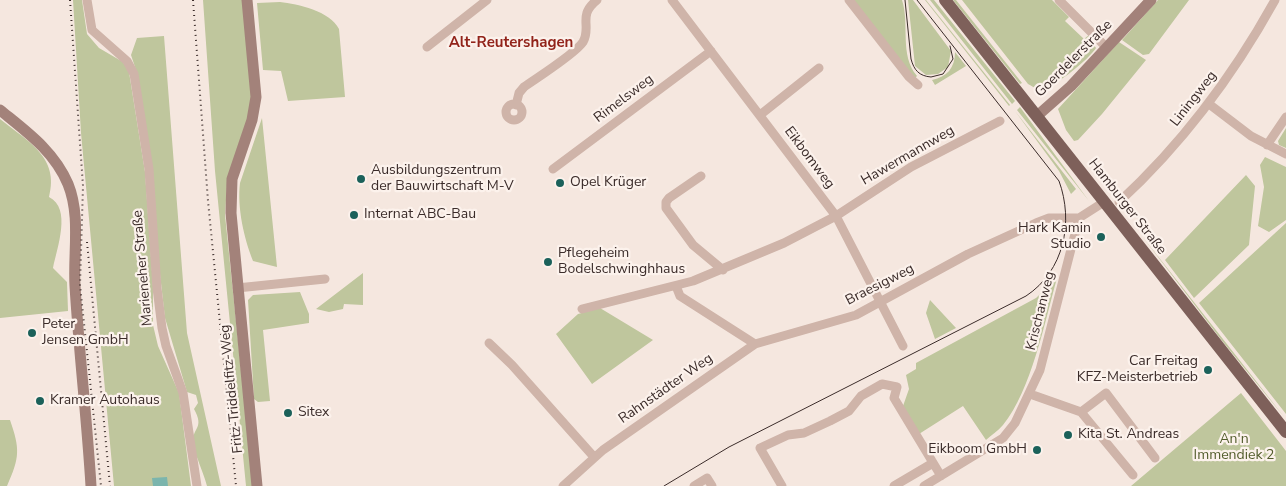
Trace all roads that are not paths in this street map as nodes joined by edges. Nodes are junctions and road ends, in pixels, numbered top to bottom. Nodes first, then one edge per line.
1 (87, 0) edge
2 (247, 0) edge
3 (487, 0) edge
4 (597, 0) edge
5 (849, 0) edge
6 (945, 0) edge
7 (1058, 0) edge
8 (1151, 0) edge
9 (1275, 0) edge
10 (677, 2) edge
11 (1102, 43) junction
12 (427, 47) dead end
13 (711, 51) junction
14 (819, 68) dead end
15 (918, 85) dead end
16 (516, 104) dead end
17 (1209, 104) junction
18 (0, 110) edge
19 (760, 115) junction
20 (1037, 116) junction
21 (1286, 117) edge
22 (1000, 121) dead end
23 (1267, 145) junction
24 (1286, 154) edge
25 (553, 170) dead end
26 (701, 176) dead end
27 (1104, 202) junction
28 (1119, 202) dead end
29 (836, 216) junction
30 (1079, 218) junction
31 (723, 270) junction
32 (325, 279) dead end
33 (676, 286) junction
34 (237, 288) junction
35 (880, 302) junction
36 (582, 309) dead end
37 (489, 343) dead end
38 (755, 344) junction
39 (904, 346) dead end
40 (1030, 394) junction
41 (1081, 412) junction
42 (1286, 432) edge
43 (594, 457) junction
44 (1155, 458) dead end
45 (933, 463) junction
46 (1133, 476) dead end
47 (940, 480) edge
48 (91, 486) edge
49 (197, 486) edge
50 (258, 486) edge
51 (563, 486) edge
52 (694, 486) edge
53 (712, 486) edge
54 (782, 486) edge
55 (894, 486) edge
56 (924, 486) edge

1 - 49 street, Marieneher Straße
2 - 34 street, Fritz-Triddelfitz-Weg
3 - 12 street
4 - 16 street
5 - 15 street
6 - 20 main road, Hamburger Straße
7 - 11 street
8 - 11 street, Goerdelerstraße
9 - 17 street, Liningweg
10 - 13 street, Eikbomweg
11 - 20 street, Goerdelerstraße
13 - 19 street, Eikbomweg
13 - 25 street, Rimelsweg
14 - 19 street
17 - 23 street
17 - 28 street, Liningweg
18 - 48 street
19 - 29 street, Eikbomweg
20 - 27 main road, Hamburger Straße
21 - 23 street
22 - 29 street, Hawermannweg
23 - 24 street
26 - 31 street
27 - 30 street
27 - 42 main road, Hamburger Straße
29 - 31 street, Hawermannweg
29 - 35 street, Eikbomweg
30 - 35 street, Braesigweg
30 - 40 street, Krischanweg
31 - 33 street, Hawermannweg
32 - 34 street
33 - 36 street, Hawermannweg
33 - 38 street
34 - 50 street, Fritz-Triddelfitz-Weg
35 - 38 street, Braesigweg
35 - 39 street, Eikbomweg
37 - 43 street
38 - 43 street, Rahnstädter Weg
40 - 41 street
40 - 47 street, Krischanweg
41 - 44 street
41 - 46 street
43 - 51 street, Rahnstädter Weg
45 - 47 street
45 - 54 street
45 - 55 street
47 - 56 street, Krischanweg
52 - 53 street

